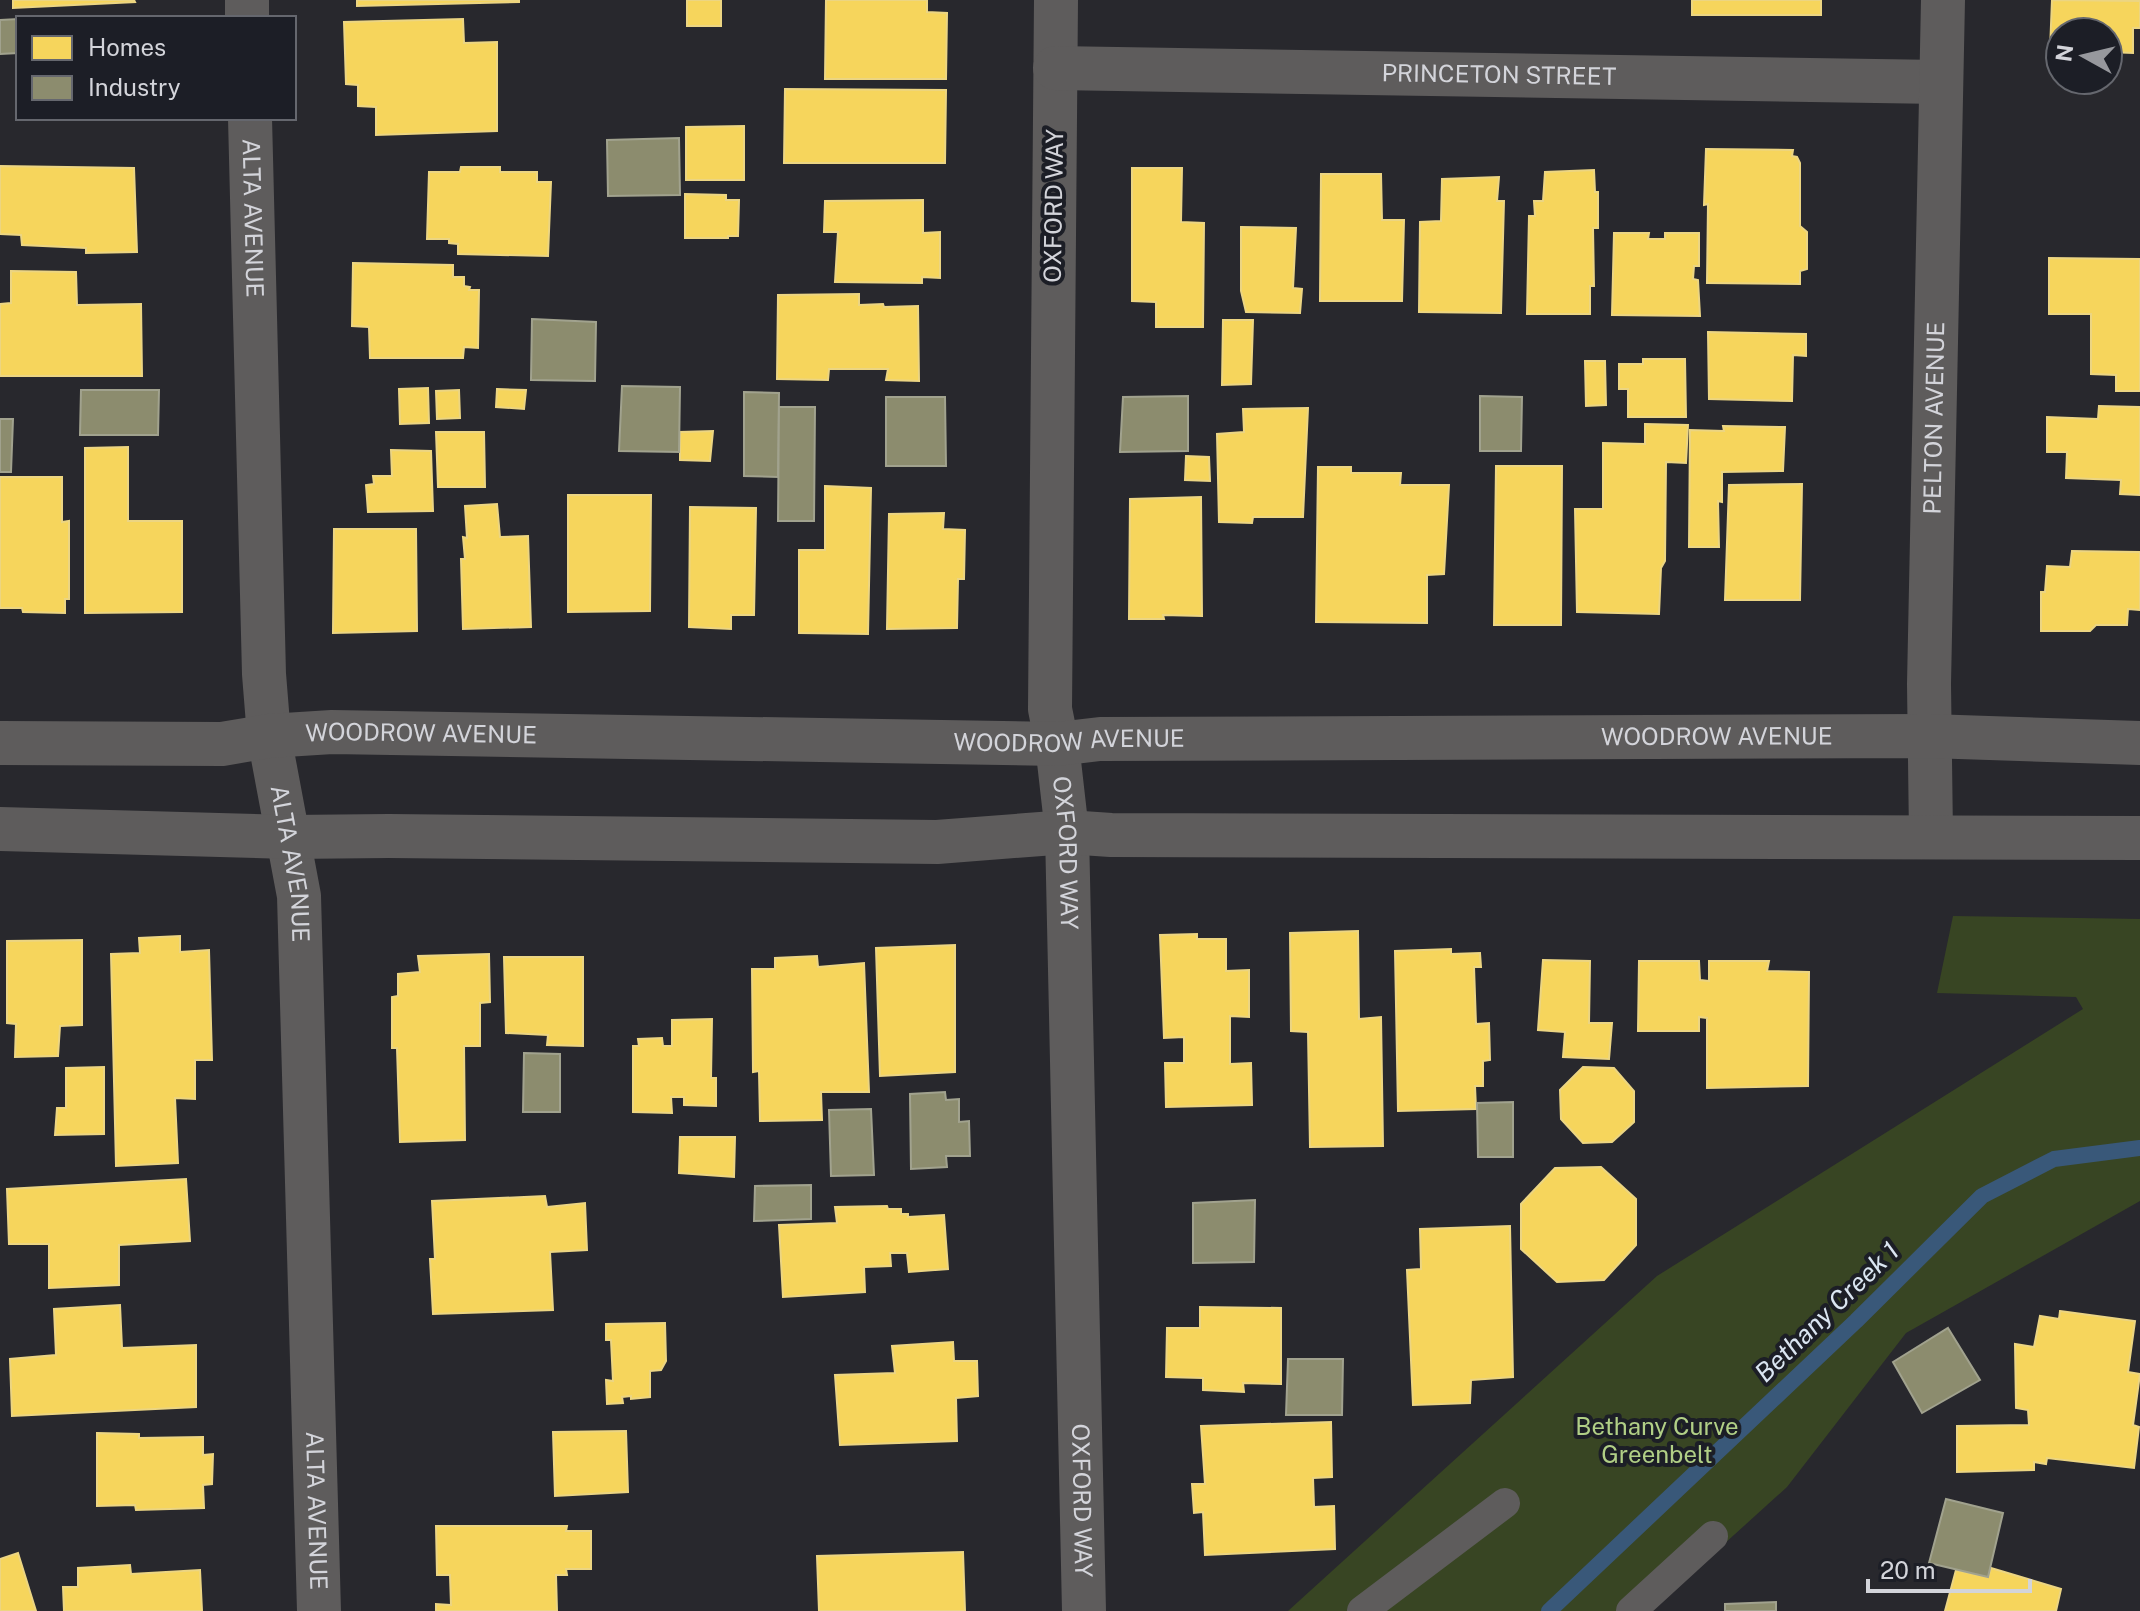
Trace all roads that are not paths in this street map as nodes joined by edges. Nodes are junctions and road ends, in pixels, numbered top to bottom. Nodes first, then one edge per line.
1 (1056, 0) edge
2 (1943, 0) edge
3 (1055, 68) junction
4 (1941, 82) junction
5 (250, 120) edge
6 (269, 736) junction
7 (1929, 736) junction
8 (0, 743) edge
9 (2140, 743) edge
10 (1057, 744) junction
11 (0, 829) edge
12 (1067, 832) junction
13 (1931, 836) junction
14 (289, 837) junction
15 (2140, 838) edge
16 (1505, 1503) dead end
17 (1713, 1536) dead end
18 (319, 1611) edge
19 (1084, 1611) edge
20 (1362, 1611) edge
21 (1631, 1611) edge

1 - 3 street, OXFORD WAY
2 - 4 street, PELTON AVENUE
3 - 4 street, PRINCETON STREET
3 - 10 street, OXFORD WAY
4 - 7 street, PELTON AVENUE
5 - 6 street, ALTA AVENUE
6 - 8 street, WOODROW AVENUE
6 - 10 street, WOODROW AVENUE
6 - 14 street, ALTA AVENUE
7 - 9 street, WOODROW AVENUE
7 - 10 street, WOODROW AVENUE
7 - 13 street, PELTON AVENUE
10 - 12 street, OXFORD WAY
11 - 14 street
12 - 13 street
12 - 14 street
12 - 19 street, OXFORD WAY
13 - 15 street
14 - 18 street, ALTA AVENUE
16 - 20 lane
17 - 21 lane

